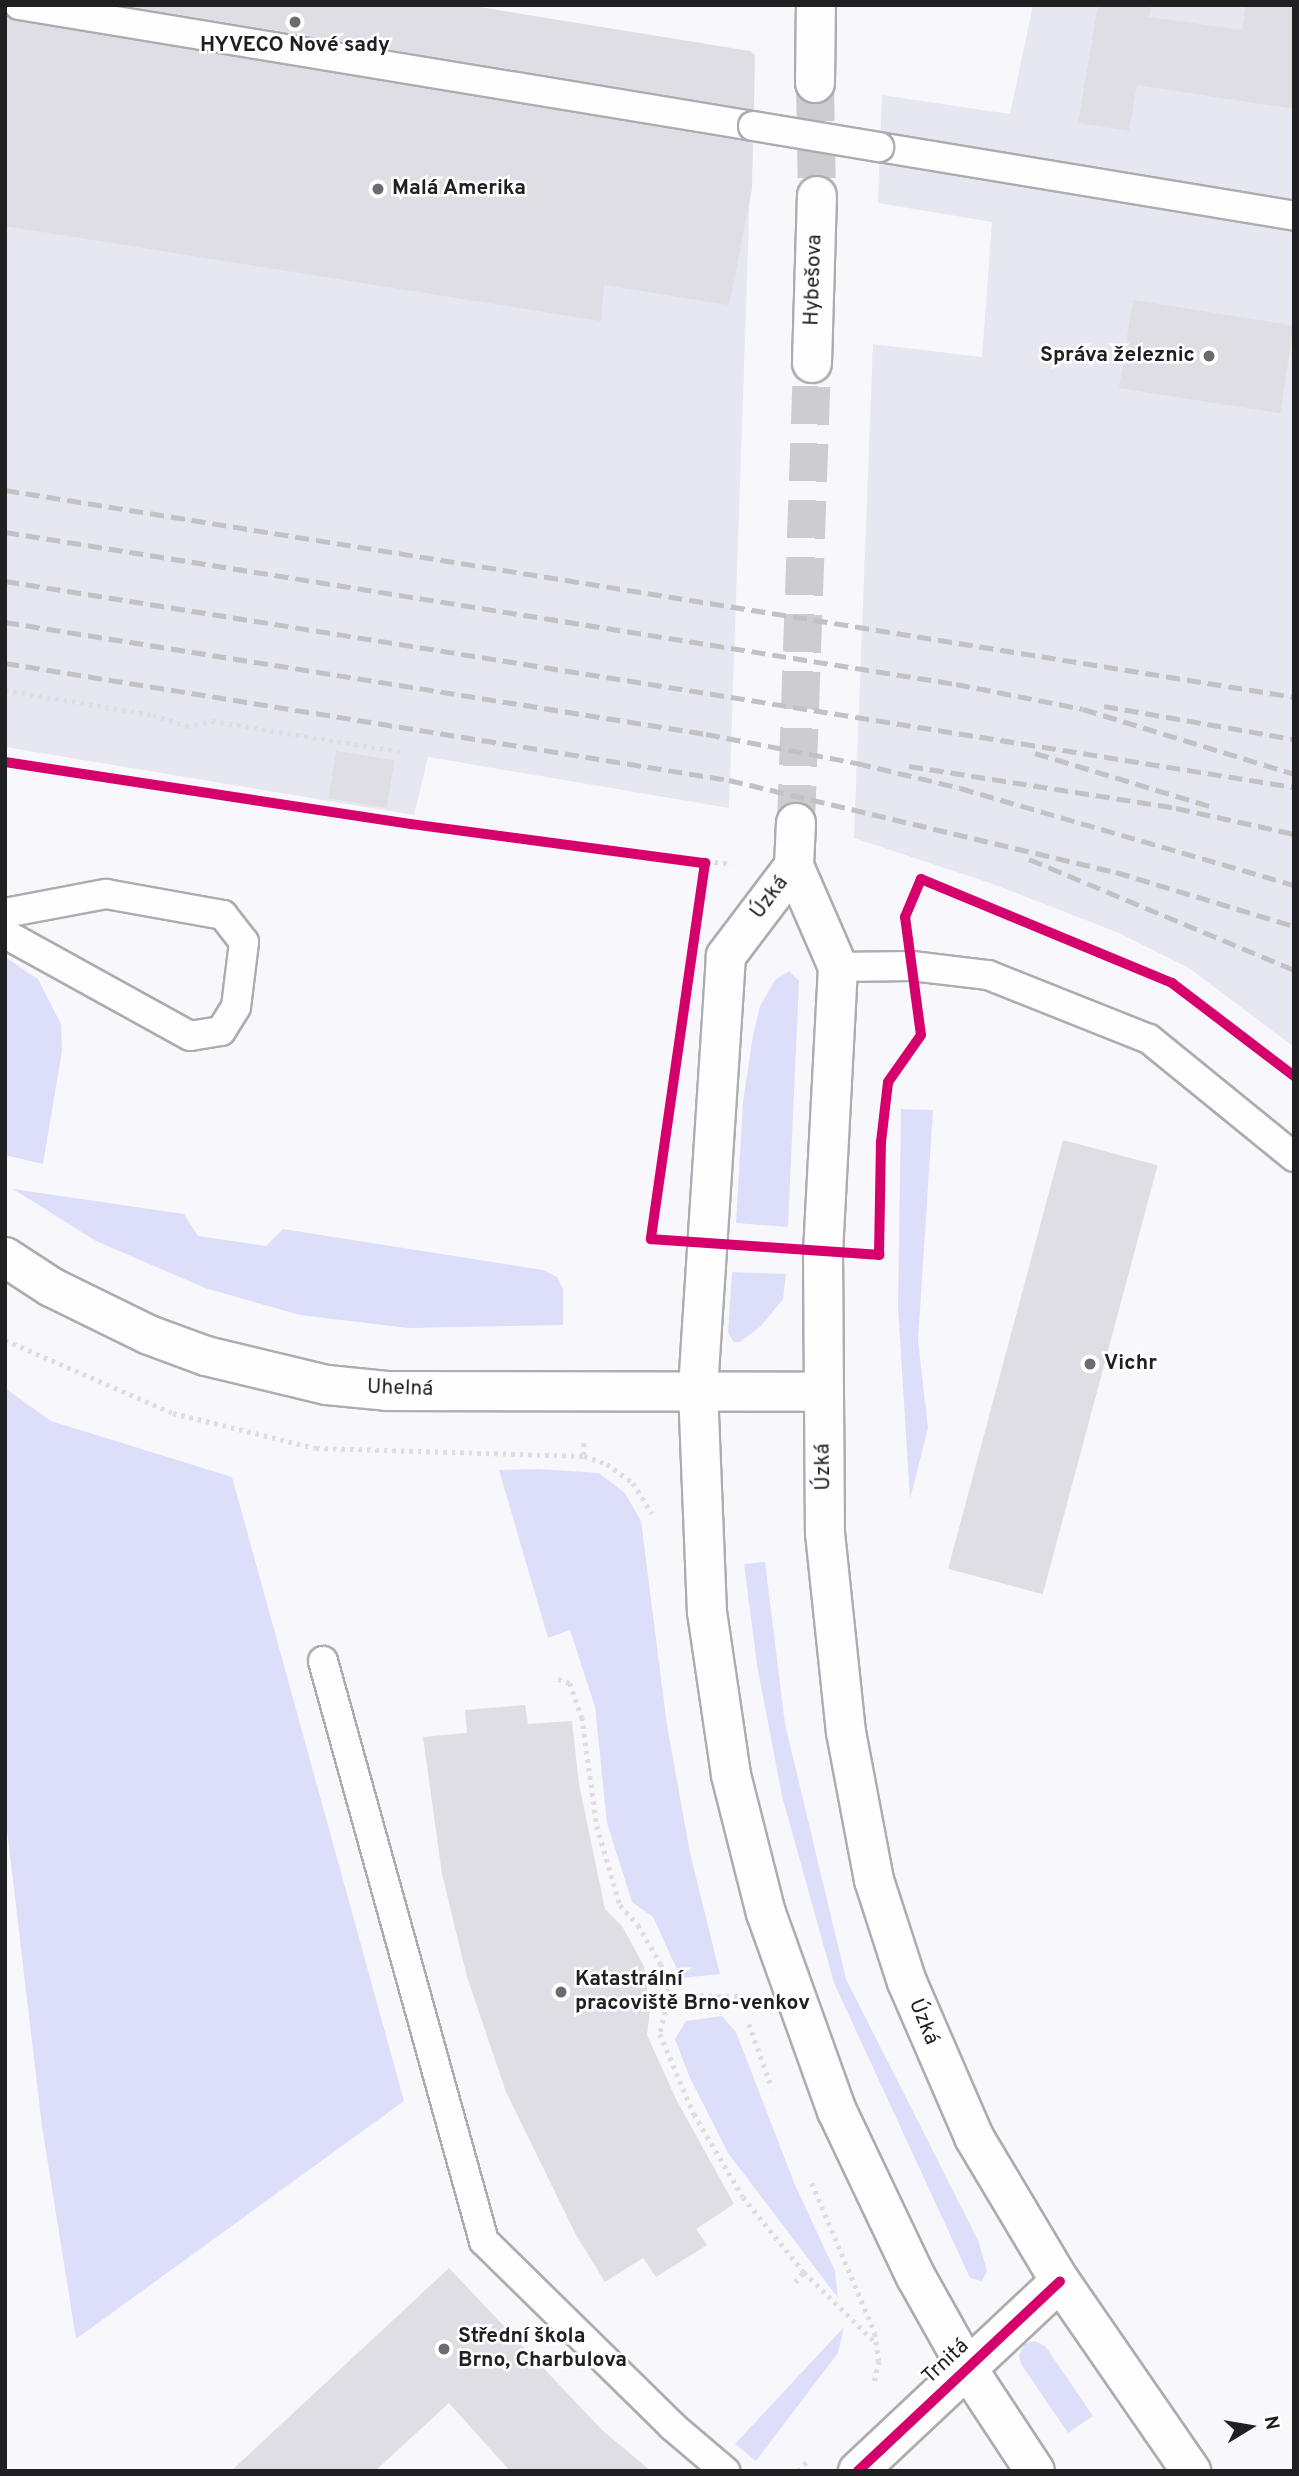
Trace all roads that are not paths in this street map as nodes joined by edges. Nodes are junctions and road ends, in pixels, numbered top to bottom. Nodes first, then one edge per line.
1 (19, 5) edge
2 (816, 5) edge
3 (815, 83) tunnel mouth
4 (817, 196) tunnel mouth
5 (1294, 216) edge
6 (812, 363) tunnel mouth
7 (796, 823) tunnel mouth
8 (794, 866) junction
9 (5, 913) edge
10 (5, 934) edge
11 (838, 967) junction
12 (1294, 1157) edge
13 (5, 1257) edge
14 (698, 1389) junction
15 (822, 1392) junction
16 (323, 1661) dead end
17 (1060, 2281) junction
18 (967, 2368) junction
19 (724, 2471) edge
20 (858, 2471) edge
21 (1035, 2471) edge
22 (1191, 2471) edge

1 - 5 lane, bridge
2 - 3 main road
4 - 6 main road, Hybešova
7 - 8 main road
8 - 11 main road, Úzká
8 - 14 main road, Úzká
9 - 10 lane
11 - 12 lane
11 - 15 main road, Úzká
13 - 14 main road, Uhelná
14 - 15 main road, Uhelná
14 - 18 main road, Úzká
15 - 17 main road, Úzká
16 - 19 lane
17 - 18 main road, Trnitá
17 - 22 main road, Úzká
18 - 20 main road, Trnitá
18 - 21 main road, Úzká

